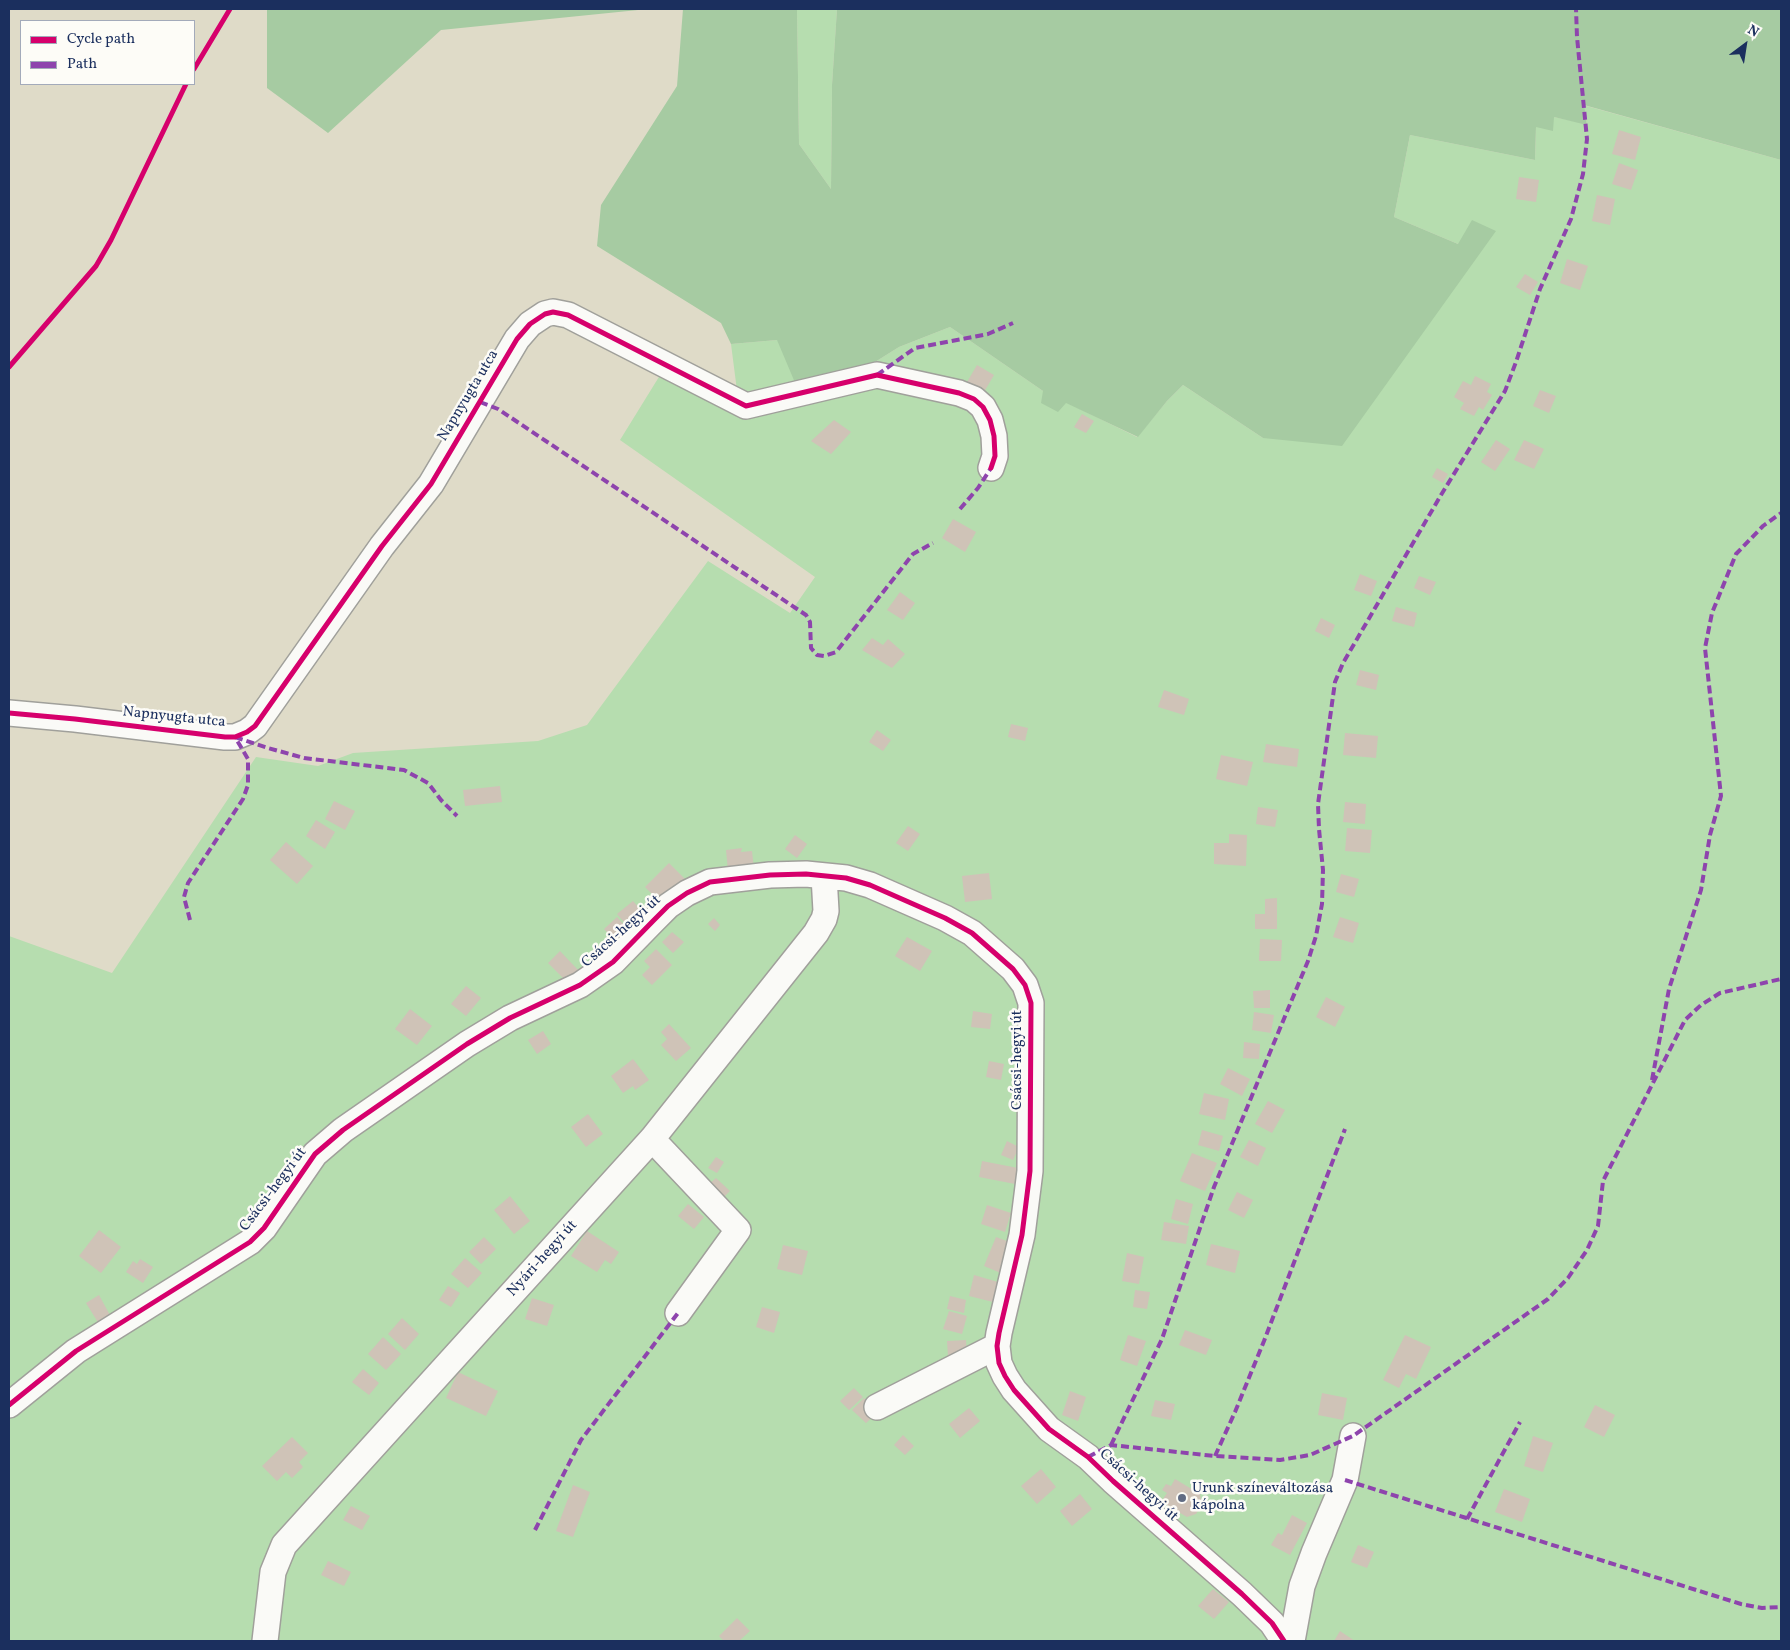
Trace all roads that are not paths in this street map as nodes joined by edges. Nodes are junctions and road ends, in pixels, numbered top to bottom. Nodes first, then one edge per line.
1 (991, 468) dead end
2 (9, 713) edge
3 (824, 876) junction
4 (652, 1139) junction
5 (678, 1313) dead end
6 (997, 1346) junction
7 (9, 1405) edge
8 (877, 1407) dead end
9 (1352, 1436) dead end
10 (265, 1641) edge
11 (1284, 1641) edge
12 (1292, 1641) edge

1 - 2 street, Napnyugta utca
3 - 4 street, Nyári-hegyi út
3 - 6 street, Csácsi-hegyi út
3 - 7 street, Csácsi-hegyi út
4 - 5 street
4 - 10 street, Nyári-hegyi út
6 - 8 street
6 - 11 street, Csácsi-hegyi út
9 - 12 street

